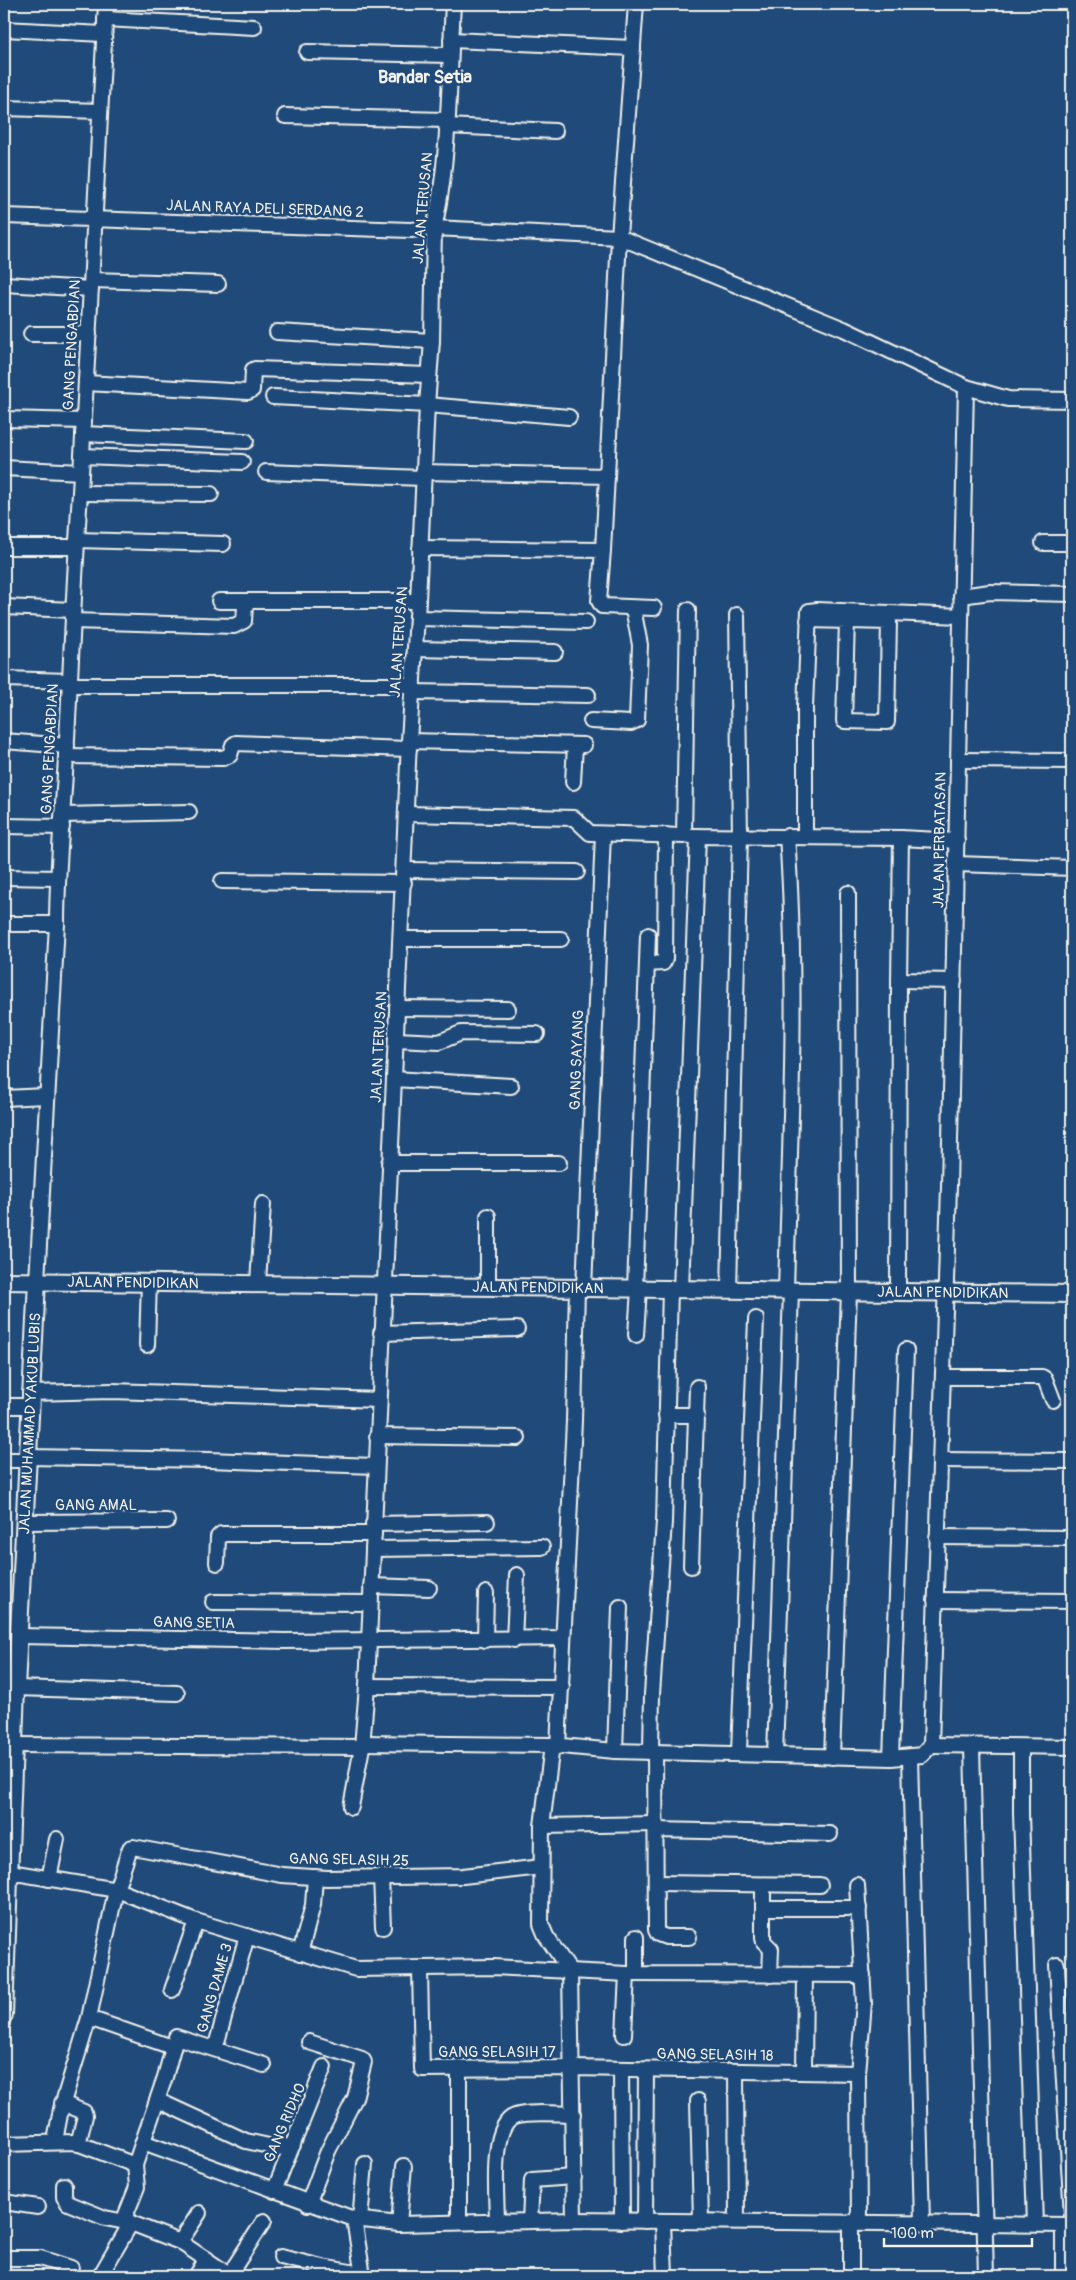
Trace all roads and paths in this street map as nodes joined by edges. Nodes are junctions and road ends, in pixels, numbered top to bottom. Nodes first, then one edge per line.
1 (106, 4) edge
2 (453, 4) edge
3 (636, 4) edge
4 (105, 19) junction
5 (254, 27) dead end
6 (4, 29) edge
7 (103, 34) junction
8 (451, 40) junction
9 (633, 48) junction
10 (307, 52) dead end
11 (450, 55) junction
12 (4, 108) edge
13 (100, 111) junction
14 (285, 116) dead end
15 (446, 123) junction
16 (555, 131) dead end
17 (4, 216) edge
18 (95, 219) junction
19 (434, 228) junction
20 (619, 237) junction
21 (4, 284) edge
22 (218, 284) dead end
23 (91, 285) junction
24 (277, 332) dead end
25 (31, 334) dead end
26 (89, 334) junction
27 (432, 341) junction
28 (429, 375) junction
29 (86, 383) junction
30 (966, 387) junction
31 (273, 398) dead end
32 (1072, 400) edge
33 (426, 405) junction
34 (569, 417) dead end
35 (4, 419) edge
36 (84, 427) junction
37 (246, 441) dead end
38 (82, 456) junction
39 (242, 462) dead end
40 (4, 468) edge
41 (81, 472) junction
42 (266, 472) dead end
43 (423, 475) junction
44 (607, 476) junction
45 (80, 493) junction
46 (211, 494) dead end
47 (1043, 543) dead end
48 (1072, 543) edge
49 (76, 544) junction
50 (223, 544) dead end
51 (4, 547) edge
52 (420, 548) junction
53 (603, 550) junction
54 (1072, 594) edge
55 (962, 596) junction
56 (219, 601) dead end
57 (418, 601) junction
58 (248, 602) junction
59 (4, 607) edge
60 (633, 608) junction
61 (654, 608) dead end
62 (688, 610) dead end
63 (73, 615) junction
64 (737, 615) dead end
65 (961, 616) junction
66 (417, 618) junction
67 (808, 620) junction
68 (847, 621) junction
69 (586, 622) dead end
70 (415, 649) junction
71 (556, 652) dead end
72 (4, 679) edge
73 (70, 683) junction
74 (412, 688) junction
75 (588, 695) dead end
76 (591, 721) dead end
77 (4, 741) edge
78 (409, 745) junction
79 (66, 751) junction
80 (958, 760) junction
81 (1072, 761) edge
82 (573, 782) dead end
83 (189, 812) dead end
84 (407, 814) junction
85 (62, 821) junction
86 (4, 826) edge
87 (603, 834) junction
88 (666, 835) junction
89 (691, 836) junction
90 (740, 836) junction
91 (787, 836) junction
92 (805, 836) junction
93 (901, 838) junction
94 (956, 841) junction
95 (956, 864) junction
96 (1072, 868) edge
97 (577, 872) dead end
98 (4, 877) edge
99 (404, 877) junction
100 (57, 878) junction
101 (222, 881) dead end
102 (848, 894) dead end
103 (4, 924) edge
104 (57, 924) junction
105 (648, 935) dead end
106 (401, 938) junction
107 (561, 938) dead end
108 (647, 964) junction
109 (899, 980) junction
110 (954, 980) junction
111 (397, 1008) junction
112 (508, 1009) dead end
113 (537, 1034) dead end
114 (396, 1040) junction
115 (394, 1080) junction
116 (511, 1086) dead end
117 (46, 1092) junction
118 (8, 1098) edge
119 (389, 1163) junction
120 (559, 1163) dead end
121 (263, 1204) dead end
122 (488, 1216) dead end
123 (4, 1281) edge
124 (37, 1281) junction
125 (149, 1282) junction
126 (258, 1283) junction
127 (384, 1284) junction
128 (488, 1287) junction
129 (581, 1288) junction
130 (637, 1289) junction
131 (676, 1290) junction
132 (729, 1290) junction
133 (788, 1291) junction
134 (849, 1292) junction
135 (898, 1292) junction
136 (947, 1293) junction
137 (1072, 1294) edge
138 (756, 1319) dead end
139 (517, 1329) dead end
140 (381, 1333) junction
141 (636, 1335) dead end
142 (147, 1345) dead end
143 (906, 1350) dead end
144 (944, 1377) junction
145 (697, 1387) dead end
146 (30, 1400) junction
147 (379, 1400) junction
148 (1053, 1400) dead end
149 (4, 1406) edge
150 (666, 1415) junction
151 (697, 1415) junction
152 (377, 1436) junction
153 (518, 1438) dead end
154 (27, 1459) junction
155 (4, 1460) edge
156 (940, 1460) junction
157 (1072, 1461) edge
158 (376, 1466) junction
159 (167, 1521) dead end
160 (25, 1522) junction
161 (487, 1522) dead end
162 (373, 1529) junction
163 (937, 1537) junction
164 (1072, 1538) edge
165 (542, 1547) dead end
166 (373, 1549) junction
167 (217, 1563) dead end
168 (691, 1566) dead end
169 (517, 1575) dead end
170 (371, 1586) junction
171 (429, 1588) dead end
172 (486, 1593) dead end
173 (934, 1600) junction
174 (1072, 1600) edge
175 (213, 1602) dead end
176 (370, 1603) junction
177 (620, 1607) dead end
178 (19, 1636) junction
179 (563, 1638) junction
180 (368, 1640) junction
181 (485, 1640) junction
182 (514, 1640) junction
183 (367, 1686) junction
184 (16, 1688) junction
185 (562, 1688) junction
186 (177, 1693) dead end
187 (10, 1707) edge
188 (362, 1745) junction
189 (931, 1745) junction
190 (555, 1746) junction
191 (972, 1747) junction
192 (1021, 1747) junction
193 (1072, 1747) edge
194 (615, 1751) junction
195 (653, 1751) junction
196 (739, 1752) junction
197 (11, 1754) edge
198 (775, 1755) junction
199 (832, 1757) junction
200 (910, 1757) junction
201 (891, 1758) junction
202 (350, 1808) dead end
203 (542, 1826) junction
204 (656, 1827) junction
205 (830, 1834) dead end
206 (57, 1840) dead end
207 (7, 1845) edge
208 (540, 1867) junction
209 (10, 1872) junction
210 (381, 1876) junction
211 (315, 1877) junction
212 (49, 1878) junction
213 (657, 1883) junction
214 (764, 1885) junction
215 (820, 1885) dead end
216 (858, 1885) dead end
217 (116, 1890) junction
218 (763, 1908) junction
219 (859, 1908) junction
220 (196, 1921) junction
221 (383, 1927) dead end
222 (247, 1936) junction
223 (636, 1938) dead end
224 (689, 1938) dead end
225 (5, 1948) edge
226 (300, 1953) junction
227 (1057, 1965) dead end
228 (420, 1969) junction
229 (570, 1971) junction
230 (632, 1974) junction
231 (770, 1975) junction
232 (805, 1975) junction
233 (863, 1975) junction
234 (172, 1990) dead end
235 (4, 2015) edge
236 (89, 2018) junction
237 (624, 2035) dead end
238 (309, 2042) dead end
239 (172, 2047) junction
240 (215, 2050) junction
241 (264, 2065) dead end
242 (324, 2067) dead end
243 (459, 2068) junction
244 (572, 2068) junction
245 (621, 2069) junction
246 (646, 2070) junction
247 (736, 2071) junction
248 (804, 2072) junction
249 (858, 2073) junction
250 (158, 2100) junction
251 (698, 2101) dead end
252 (62, 2104) junction
253 (573, 2114) junction
254 (55, 2141) junction
255 (143, 2142) junction
256 (4, 2144) edge
257 (78, 2144) junction
258 (293, 2145) junction
259 (365, 2164) dead end
260 (136, 2165) junction
261 (404, 2166) dead end
262 (574, 2177) junction
263 (64, 2186) dead end
264 (274, 2191) junction
265 (4, 2202) edge
266 (308, 2204) junction
267 (38, 2207) dead end
268 (200, 2213) dead end
269 (357, 2219) junction
270 (574, 2220) junction
271 (264, 2221) dead end
272 (497, 2221) junction
273 (530, 2221) junction
274 (622, 2221) junction
275 (645, 2221) junction
276 (663, 2221) junction
277 (701, 2221) junction
278 (737, 2221) junction
279 (127, 2222) junction
280 (460, 2222) junction
281 (855, 2222) junction
282 (1069, 2222) edge
283 (922, 2223) junction
284 (400, 2224) junction
285 (983, 2224) junction
286 (1035, 2224) junction
287 (180, 2242) junction
288 (280, 2257) dead end
289 (4, 2258) edge
290 (206, 2259) junction
291 (70, 2268) dead end
292 (320, 2271) edge
293 (363, 2275) edge
294 (100, 2276) edge
295 (196, 2276) edge
296 (230, 2276) edge
297 (665, 2276) edge
298 (851, 2276) edge
299 (986, 2276) edge
300 (1062, 2276) edge

1 - 4 street, GANG PENGABDIAN
2 - 8 street, JALAN TERUSAN
3 - 9 street
4 - 5 street
4 - 7 street, GANG PENGABDIAN
6 - 7 street
7 - 13 street, GANG PENGABDIAN
8 - 9 street
8 - 11 street, JALAN TERUSAN
9 - 20 street
10 - 11 street
11 - 15 street, JALAN TERUSAN
12 - 13 street
13 - 18 street, GANG PENGABDIAN
14 - 15 street
15 - 16 street
15 - 19 street, JALAN TERUSAN
17 - 18 street, JALAN RAYA DELI SERDANG 2
18 - 19 street, JALAN RAYA DELI SERDANG 2
18 - 23 street, GANG PENGABDIAN
19 - 20 street, JALAN RAYA DELI SERDANG 2
19 - 27 street, JALAN TERUSAN
20 - 30 street, JALAN RAYA DELI SERDANG 2
20 - 44 street
21 - 23 street
22 - 23 street
23 - 26 street, GANG PENGABDIAN
24 - 27 street
25 - 26 street
26 - 29 street, GANG PENGABDIAN
27 - 28 street, JALAN TERUSAN
28 - 29 street
28 - 33 street, JALAN TERUSAN
29 - 36 street, GANG PENGABDIAN
30 - 32 street, JALAN RAYA DELI SERDANG 2
30 - 55 street, JALAN PERBATASAN
31 - 33 street
33 - 34 street
33 - 43 street, JALAN TERUSAN
35 - 36 street
36 - 37 street
36 - 38 street, GANG PENGABDIAN
38 - 39 street
38 - 41 street, GANG PENGABDIAN
40 - 41 street
41 - 45 street, GANG PENGABDIAN
42 - 43 street
43 - 44 street
43 - 52 street, JALAN TERUSAN
44 - 53 street
45 - 46 street
45 - 49 street, GANG PENGABDIAN
47 - 48 street
49 - 50 street
49 - 51 street
49 - 63 street, GANG PENGABDIAN
52 - 53 street
52 - 57 street, JALAN TERUSAN
53 - 60 street
54 - 55 street
55 - 65 street, JALAN PERBATASAN
56 - 58 street
57 - 58 street
57 - 66 street, JALAN TERUSAN
58 - 63 street
59 - 63 street
60 - 61 street
60 - 76 street
62 - 89 street
63 - 73 street, GANG PENGABDIAN
64 - 90 street
65 - 67 street
65 - 80 street, JALAN PERBATASAN
66 - 69 street
66 - 70 street, JALAN TERUSAN
67 - 68 street
67 - 92 street
68 - 68 street
70 - 71 street
70 - 74 street, JALAN TERUSAN
72 - 73 street
73 - 74 street
73 - 79 street, GANG PENGABDIAN
74 - 75 street
74 - 78 street, JALAN TERUSAN
77 - 79 street
78 - 79 street
78 - 82 street
78 - 84 street, JALAN TERUSAN
79 - 85 street, GANG PENGABDIAN
80 - 81 street
80 - 94 street, JALAN PERBATASAN
83 - 85 street
84 - 87 street
84 - 99 street, JALAN TERUSAN
85 - 86 street
85 - 100 street, GANG PENGABDIAN
87 - 88 street
87 - 129 street, GANG SAYANG
88 - 89 street
88 - 108 street
89 - 90 street
89 - 131 street
90 - 91 street
90 - 132 street
91 - 92 street
91 - 133 street
92 - 93 street
93 - 94 street
93 - 109 street
94 - 95 street, JALAN PERBATASAN
95 - 96 street
95 - 110 street, JALAN PERBATASAN
97 - 99 street
98 - 100 street
99 - 101 street
99 - 106 street, JALAN TERUSAN
100 - 104 street, GANG PENGABDIAN
102 - 134 street
103 - 104 street
104 - 117 street, GANG PENGABDIAN
105 - 108 street
106 - 107 street
106 - 111 street, JALAN TERUSAN
108 - 130 street
109 - 110 street
109 - 135 street
110 - 136 street, JALAN PERBATASAN
111 - 112 street
111 - 114 street, JALAN TERUSAN
113 - 114 street
114 - 115 street, JALAN TERUSAN
115 - 116 street
115 - 119 street, JALAN TERUSAN
117 - 118 street
117 - 124 street, GANG PENGABDIAN
119 - 120 street
119 - 127 street, JALAN TERUSAN
121 - 126 street
122 - 128 street
123 - 124 main road, JALAN PENDIDIKAN
124 - 125 main road, JALAN PENDIDIKAN
124 - 146 main road, JALAN MUHAMMAD YAKUB LUBIS
125 - 126 main road, JALAN PENDIDIKAN
125 - 142 street
126 - 127 main road, JALAN PENDIDIKAN
127 - 128 main road, JALAN PENDIDIKAN
127 - 140 street, JALAN TERUSAN
128 - 129 main road, JALAN PENDIDIKAN
129 - 130 main road, JALAN PENDIDIKAN
129 - 179 street, GANG SAYANG
130 - 131 main road, JALAN PENDIDIKAN
130 - 141 street
131 - 132 main road, JALAN PENDIDIKAN
131 - 150 street
132 - 133 main road, JALAN PENDIDIKAN
133 - 134 main road, JALAN PENDIDIKAN
133 - 198 street
134 - 135 main road, JALAN PENDIDIKAN
134 - 199 street
135 - 136 main road, JALAN PENDIDIKAN
136 - 137 main road, JALAN PENDIDIKAN
136 - 144 street, JALAN PERBATASAN
138 - 196 street
139 - 140 street
140 - 147 street, JALAN TERUSAN
143 - 201 street
144 - 148 street
144 - 156 street, JALAN PERBATASAN
145 - 151 street
146 - 147 street
146 - 149 street
146 - 154 main road, JALAN MUHAMMAD YAKUB LUBIS
147 - 152 street, JALAN TERUSAN
150 - 151 street
150 - 195 street
151 - 168 street
152 - 153 street
152 - 158 street, JALAN TERUSAN
154 - 155 street
154 - 158 street
154 - 160 main road, JALAN MUHAMMAD YAKUB LUBIS
156 - 157 street
156 - 163 street, JALAN PERBATASAN
158 - 162 street, JALAN TERUSAN
159 - 160 street, GANG AMAL
160 - 178 main road, JALAN MUHAMMAD YAKUB LUBIS
161 - 162 street
162 - 166 street, JALAN TERUSAN
162 - 167 street
163 - 164 street
163 - 173 street, JALAN PERBATASAN
165 - 166 street
166 - 170 street, JALAN TERUSAN
169 - 182 street
170 - 171 street
170 - 176 street, JALAN TERUSAN
172 - 181 street
173 - 174 street
173 - 189 street, JALAN PERBATASAN
175 - 176 street
176 - 180 street, JALAN TERUSAN
177 - 194 street
178 - 180 street, GANG SETIA
178 - 184 main road, JALAN MUHAMMAD YAKUB LUBIS
179 - 182 street, GANG SETIA
179 - 185 street, GANG SAYANG
180 - 181 street, GANG SETIA
180 - 183 street, JALAN TERUSAN
181 - 182 street, GANG SETIA
183 - 185 street
183 - 188 street, JALAN TERUSAN
184 - 186 street
184 - 187 main road, JALAN MUHAMMAD YAKUB LUBIS
185 - 190 street, GANG SAYANG
187 - 197 main road, JALAN MUHAMMAD YAKUB LUBIS
188 - 190 street
188 - 197 street
188 - 202 street, JALAN TERUSAN
189 - 191 street
189 - 200 street
190 - 194 street
190 - 203 street, GANG SAYANG
191 - 192 street
191 - 285 street
192 - 193 street
192 - 286 street
194 - 195 street
195 - 196 street
195 - 204 street
196 - 198 street
197 - 207 main road, JALAN MUHAMMAD YAKUB LUBIS
198 - 199 street
199 - 201 street
200 - 201 street
200 - 283 street
203 - 204 street
203 - 208 street, GANG SAYANG
204 - 205 street
204 - 213 street
206 - 212 street
207 - 209 main road, JALAN MUHAMMAD YAKUB LUBIS
208 - 210 street, GANG SELASIH 25
208 - 229 street, GANG SAYANG
209 - 212 street
209 - 225 main road, JALAN MUHAMMAD YAKUB LUBIS
210 - 211 street, GANG SELASIH 25
210 - 221 street
211 - 217 street, GANG SELASIH 25
211 - 226 street
212 - 217 street
213 - 214 street
213 - 224 street
214 - 215 street
214 - 218 street
216 - 219 street
217 - 220 street
217 - 236 street
218 - 219 street
218 - 231 street
219 - 233 street
220 - 222 street
220 - 234 street
222 - 226 street
222 - 240 street, GANG DAME 3
223 - 230 street
225 - 235 main road, JALAN MUHAMMAD YAKUB LUBIS
226 - 228 street
227 - 282 street
228 - 229 street
228 - 243 street, GANG SELASIH 17
229 - 230 street
229 - 244 street
230 - 231 street
230 - 237 street
231 - 232 street
232 - 233 street
232 - 248 street
233 - 249 street
236 - 239 street
236 - 252 street
238 - 266 street
239 - 240 street
239 - 250 street
240 - 241 street
242 - 258 street, GANG RIDHO
243 - 244 street, GANG SELASIH 17
243 - 280 street
244 - 245 street, GANG SELASIH 18
244 - 253 street
245 - 246 street, GANG SELASIH 18
245 - 274 street
246 - 247 street, GANG SELASIH 18
246 - 275 street
247 - 248 street, GANG SELASIH 18
247 - 278 street
248 - 249 street, GANG SELASIH 18
249 - 281 street
250 - 255 street
250 - 258 street
251 - 277 street
252 - 254 street
252 - 257 street
253 - 262 street
253 - 272 street
254 - 256 street
254 - 257 street
255 - 260 street
255 - 264 street
257 - 260 street
258 - 264 street, GANG RIDHO
259 - 269 street
260 - 279 street
261 - 284 street
262 - 270 street
262 - 273 street
263 - 279 street
264 - 266 street
265 - 267 street
266 - 269 street
268 - 287 street
269 - 284 street
269 - 293 street
270 - 273 street
270 - 274 street
271 - 296 street
272 - 273 street
272 - 280 street
274 - 275 street
275 - 276 street
276 - 277 street
276 - 297 street
277 - 278 street
278 - 281 street
279 - 287 street
279 - 294 street
280 - 284 street
281 - 283 street
281 - 298 street
282 - 286 street
282 - 300 street
283 - 285 street
285 - 286 street
285 - 299 street
287 - 290 street
288 - 292 street
289 - 291 street
290 - 295 street
290 - 296 street
292 - 293 street

